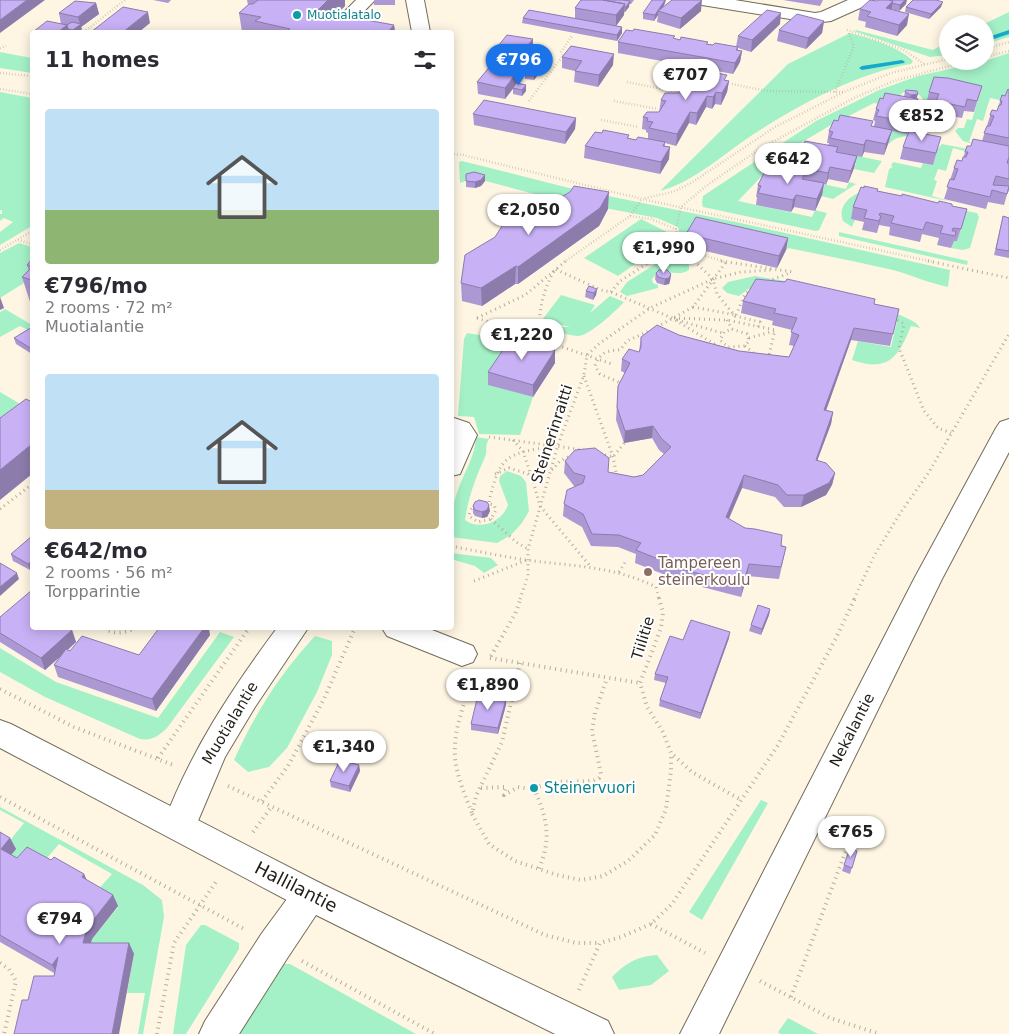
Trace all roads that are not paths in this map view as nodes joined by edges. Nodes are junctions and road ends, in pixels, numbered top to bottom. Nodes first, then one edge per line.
1 (366, 0) edge
2 (415, 0) edge
3 (702, 0) edge
4 (863, 0) edge
5 (342, 25) edge
6 (421, 30) edge
7 (1009, 428) edge
8 (457, 429) edge
9 (454, 448) edge
10 (292, 630) edge
11 (403, 630) edge
12 (477, 656) road end
13 (0, 733) edge
14 (180, 825) junction
15 (310, 895) junction
16 (580, 1027) edge
17 (218, 1034) edge
18 (699, 1034) edge

1 - 5 main road
2 - 6 main road
3 - 4 main road
7 - 18 main road, Nekalantie
8 - 9 main road
10 - 14 main road, Muotialantie
11 - 12 main road
13 - 14 main road, Hallilantie
14 - 15 main road, Hallilantie
15 - 16 main road, Hallilantie
15 - 17 main road

